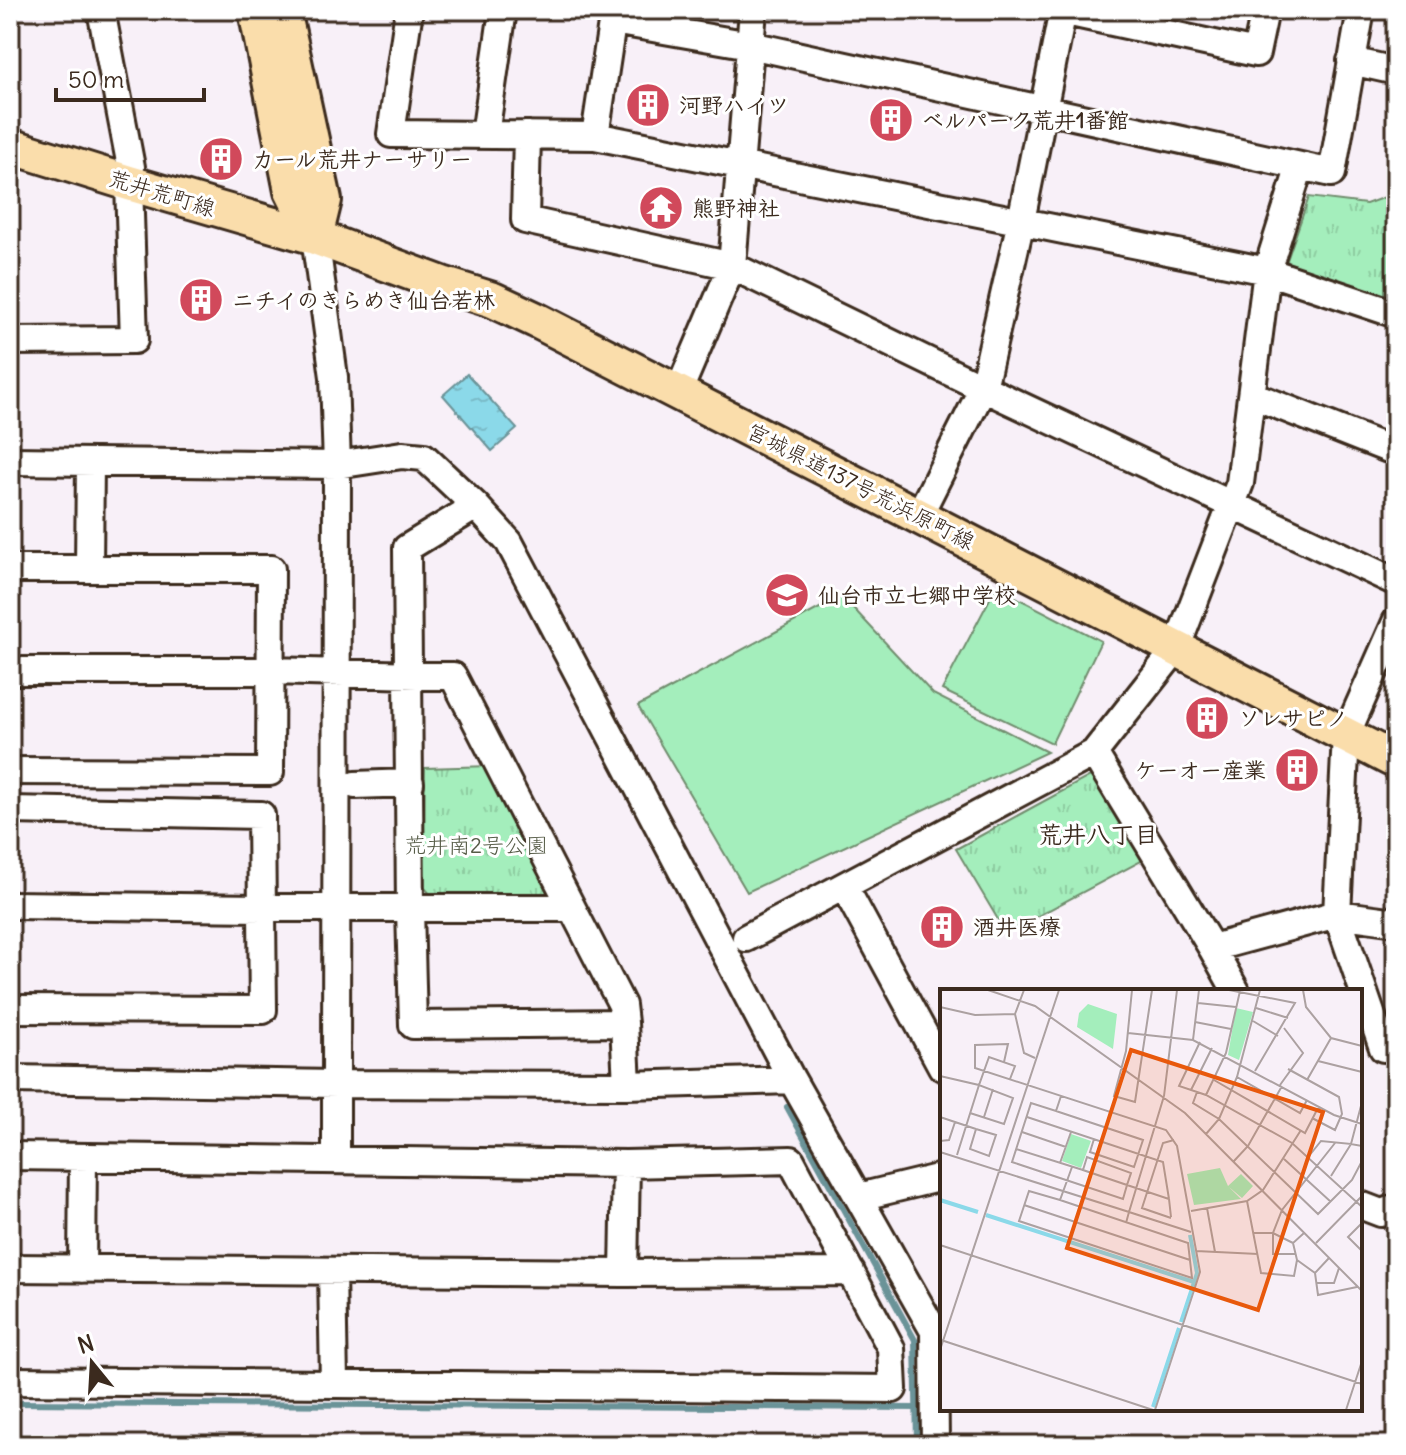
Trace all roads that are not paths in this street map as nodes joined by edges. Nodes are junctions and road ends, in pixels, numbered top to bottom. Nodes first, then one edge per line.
1 (101, 10) edge
2 (256, 10) edge
3 (283, 10) edge
4 (409, 10) edge
5 (503, 10) edge
6 (753, 10) edge
7 (1061, 10) edge
8 (1265, 10) edge
9 (1361, 10) edge
10 (614, 16) edge
11 (750, 45) junction
12 (1351, 61) junction
13 (1396, 71) edge
14 (1043, 111) junction
15 (485, 135) junction
16 (527, 135) junction
17 (595, 136) junction
18 (10, 146) edge
19 (740, 165) junction
20 (1300, 166) junction
21 (129, 183) junction
22 (1021, 221) junction
23 (315, 237) junction
24 (732, 266) junction
25 (1267, 271) junction
26 (1396, 314) edge
27 (10, 341) edge
28 (983, 388) junction
29 (678, 393) junction
30 (1252, 395) junction
31 (1396, 452) edge
32 (10, 461) edge
33 (90, 462) junction
34 (337, 465) junction
35 (476, 506) junction
36 (1232, 506) junction
37 (919, 515) junction
38 (89, 568) junction
39 (10, 569) edge
40 (1396, 582) edge
41 (1396, 622) edge
42 (1176, 649) junction
43 (10, 671) edge
44 (271, 671) junction
45 (337, 673) junction
46 (408, 676) junction
47 (1346, 735) junction
48 (1094, 753) junction
49 (1396, 761) edge
50 (10, 771) edge
51 (410, 783) junction
52 (355, 785) dead end
53 (10, 810) edge
54 (844, 886) junction
55 (10, 905) edge
56 (262, 908) junction
57 (336, 908) junction
58 (410, 908) junction
59 (572, 908) junction
60 (1337, 914) junction
61 (1396, 922) edge
62 (746, 938) dead end
63 (1212, 948) junction
64 (1235, 989) edge
65 (10, 1009) edge
66 (624, 1023) junction
67 (1396, 1044) edge
68 (940, 1063) edge
69 (10, 1079) edge
70 (792, 1080) junction
71 (336, 1084) junction
72 (627, 1085) junction
73 (10, 1156) edge
74 (83, 1157) junction
75 (336, 1160) junction
76 (626, 1164) junction
77 (940, 1177) edge
78 (859, 1197) junction
79 (1362, 1206) edge
80 (1396, 1208) edge
81 (10, 1268) edge
82 (82, 1269) junction
83 (332, 1271) junction
84 (851, 1272) junction
85 (624, 1273) junction
86 (10, 1381) edge
87 (334, 1384) junction
88 (935, 1445) edge

1 - 21 street
2 - 23 main road
3 - 23 main road
4 - 15 street
5 - 15 street
6 - 11 street
7 - 8 street
7 - 14 street
9 - 12 street
10 - 11 street
10 - 17 street
11 - 14 street
11 - 19 street
12 - 13 street
12 - 20 street
14 - 20 street
14 - 22 street
15 - 16 street
16 - 17 street
16 - 24 street
17 - 19 street
18 - 21 main road, 荒井荒町線
19 - 22 street
19 - 24 street
20 - 25 street
21 - 23 main road, 荒井荒町線
21 - 27 street
22 - 25 street
22 - 28 street
23 - 29 main road, 宮城県道137号荒浜原町線
23 - 34 street
24 - 28 street
24 - 29 street
25 - 26 street
25 - 30 street
28 - 36 street
28 - 37 street
29 - 37 main road, 宮城県道137号荒浜原町線
30 - 31 street
30 - 36 street
32 - 33 street
33 - 34 street
33 - 38 street
34 - 35 street
34 - 45 street
35 - 46 street
35 - 70 street
36 - 40 street
36 - 42 street
37 - 42 main road, 宮城県道137号荒浜原町線
38 - 39 street
38 - 44 street
41 - 47 street
42 - 47 main road, 宮城県道137号荒浜原町線
42 - 48 street
43 - 44 street
44 - 45 street
44 - 50 street
45 - 46 street
45 - 57 street
46 - 51 street
46 - 59 street
47 - 49 main road, 宮城県道137号荒浜原町線
47 - 60 street
48 - 54 street
48 - 63 street
51 - 52 street
51 - 58 street
53 - 56 street
54 - 62 street
54 - 68 street
55 - 56 street
56 - 57 street
56 - 65 street
57 - 58 street
57 - 71 street
58 - 59 street
58 - 66 street
59 - 66 street
60 - 61 street
60 - 63 street
60 - 67 street
63 - 64 street
66 - 72 street
69 - 71 street
70 - 72 street
70 - 78 street
71 - 72 street
71 - 75 street
73 - 74 street
74 - 75 street
74 - 82 street
75 - 76 street
76 - 84 street
76 - 85 street
77 - 78 street
78 - 88 street
79 - 80 street
81 - 82 street
82 - 83 street
83 - 85 street
83 - 87 street
84 - 85 street
84 - 87 street
86 - 87 street

